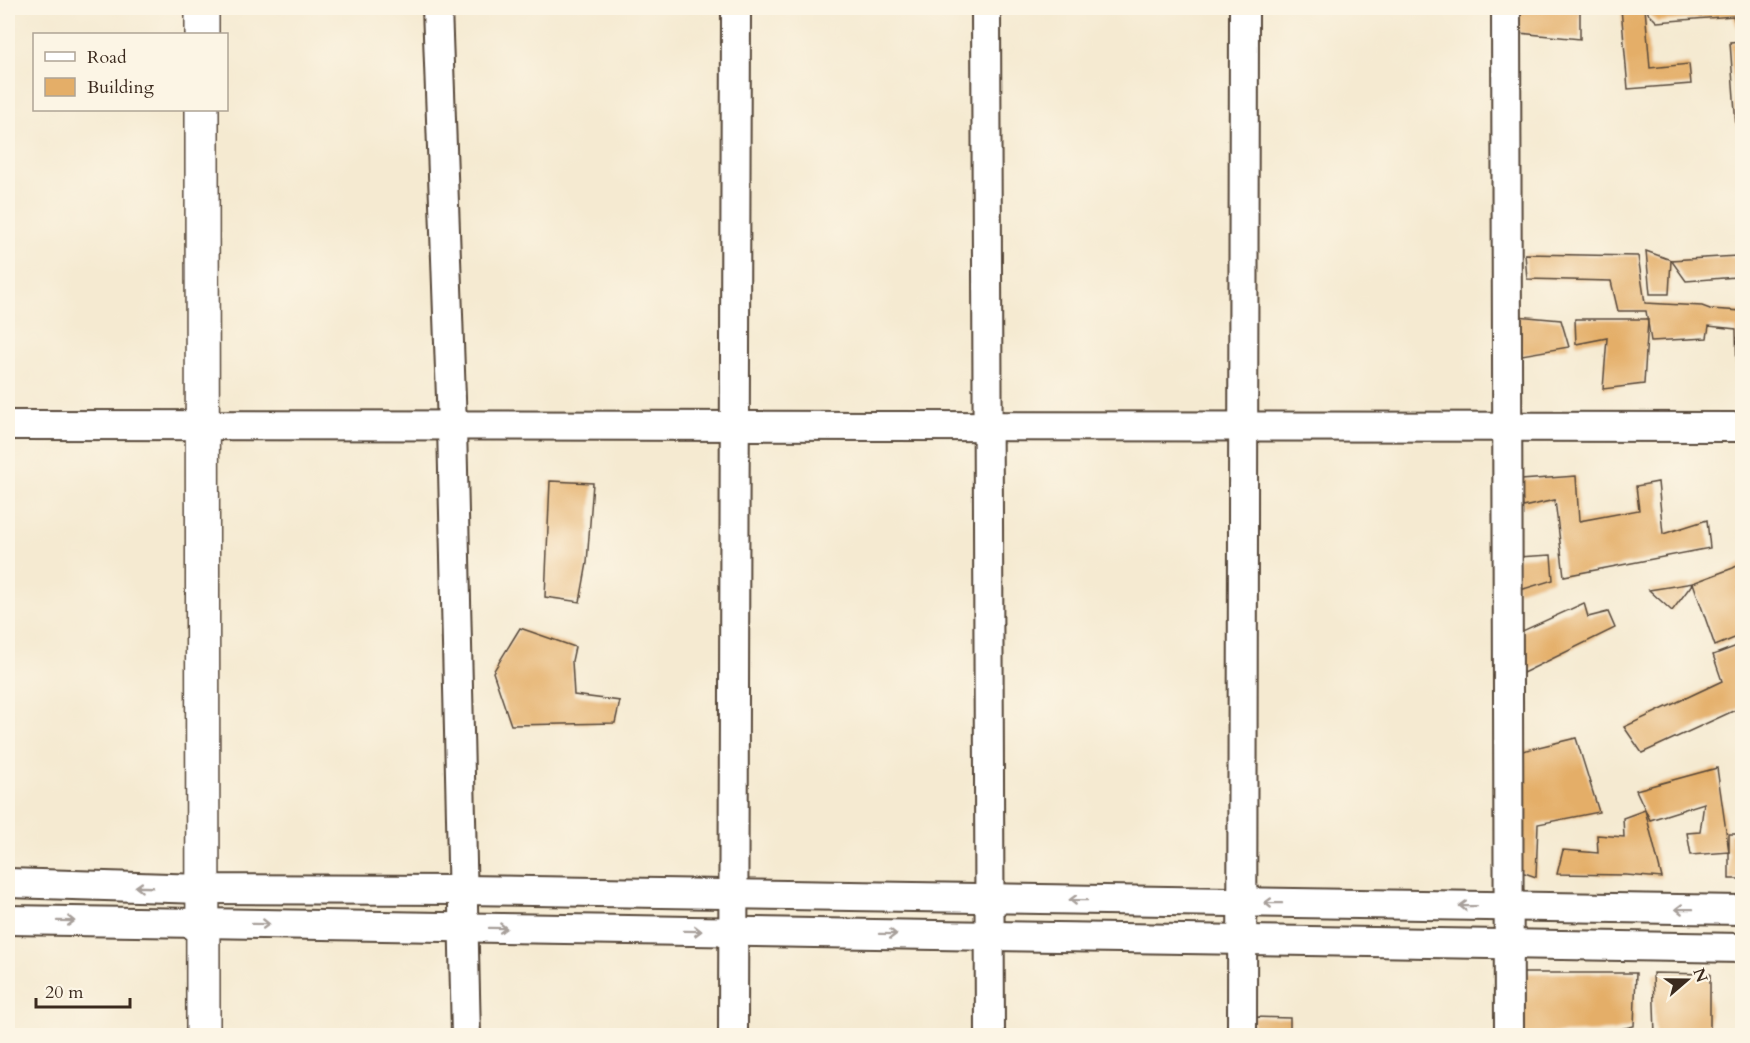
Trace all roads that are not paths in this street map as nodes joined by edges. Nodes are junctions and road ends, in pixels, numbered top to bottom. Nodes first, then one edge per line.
1 (202, 8) edge
2 (437, 8) edge
3 (736, 8) edge
4 (986, 8) edge
5 (1244, 8) edge
6 (1506, 8) edge
7 (202, 33) edge
8 (202, 111) edge
9 (8, 424) edge
10 (202, 426) junction
11 (452, 426) junction
12 (735, 426) junction
13 (988, 426) junction
14 (1243, 426) junction
15 (1507, 427) junction
16 (1743, 427) edge
17 (8, 883) edge
18 (202, 889) junction
19 (463, 890) junction
20 (734, 895) junction
21 (990, 898) junction
22 (1242, 902) junction
23 (1508, 906) junction
24 (1743, 910) edge
25 (8, 920) edge
26 (203, 923) junction
27 (464, 927) junction
28 (733, 932) junction
29 (990, 936) junction
30 (1242, 940) junction
31 (1509, 945) junction
32 (1743, 948) edge
33 (203, 1035) edge
34 (466, 1035) edge
35 (733, 1035) edge
36 (990, 1035) edge
37 (1242, 1035) edge
38 (1509, 1035) edge

1 - 7 street
2 - 11 street
3 - 12 street
4 - 13 street
5 - 14 street
6 - 15 street
8 - 10 street
9 - 10 street
10 - 11 street
10 - 18 street
11 - 12 street
11 - 19 street
12 - 13 street
12 - 20 street
13 - 14 street
13 - 21 street
14 - 15 street
14 - 22 street
15 - 16 street
15 - 23 street
18 -> 17 street
18 - 19 street
18 - 26 street
19 - 20 street
19 - 27 street
20 - 21 street
20 - 28 street
22 -> 21 street
21 - 29 street
23 -> 22 street
22 - 30 street
24 -> 23 street
23 - 31 street
25 -> 26 street
26 -> 27 street
26 - 33 street
27 -> 28 street
27 - 34 street
28 -> 29 street
28 - 35 street
29 - 30 street
29 - 36 street
30 - 31 street
30 - 37 street
31 - 32 street
31 - 38 street

